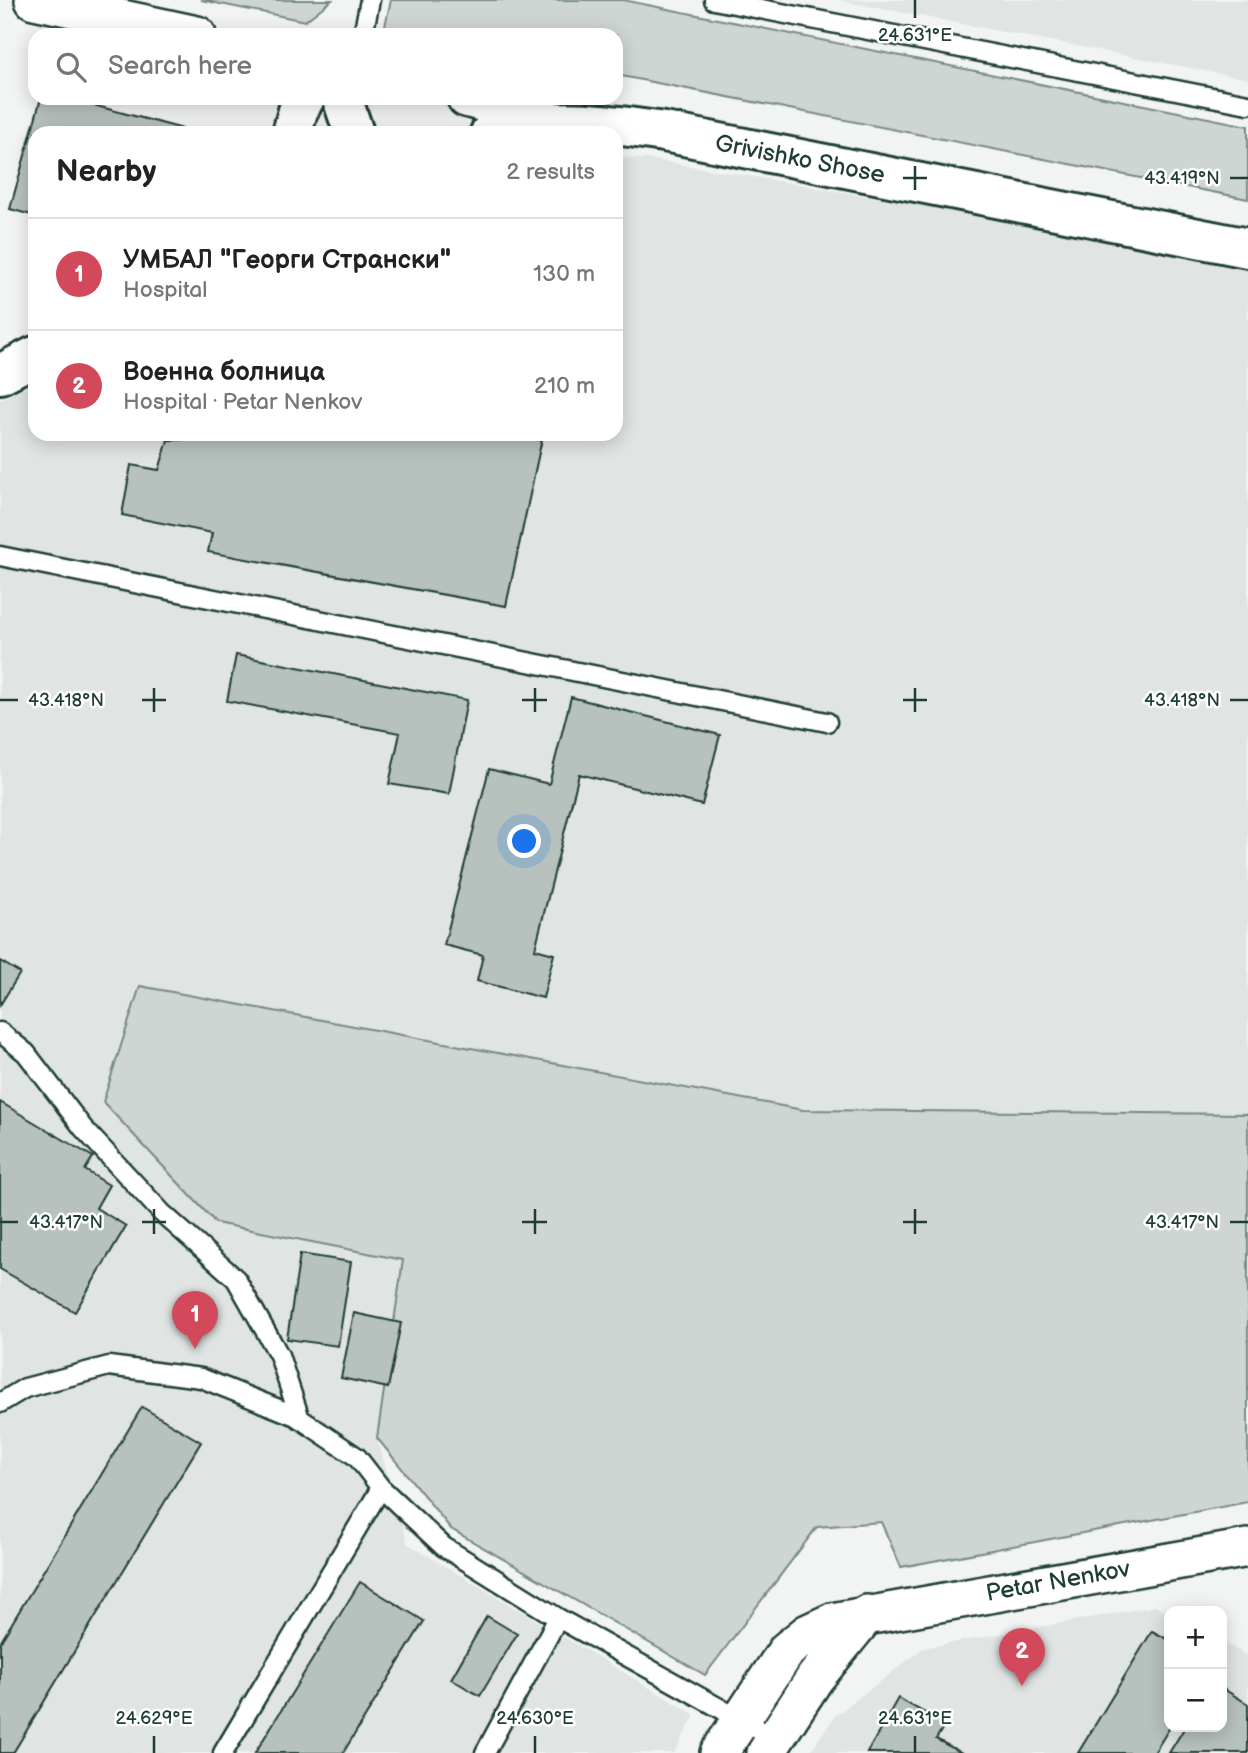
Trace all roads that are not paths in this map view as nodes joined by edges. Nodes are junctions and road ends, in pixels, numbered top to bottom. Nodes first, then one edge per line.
1 (34, 0) edge
2 (370, 0) edge
3 (714, 0) edge
4 (164, 28) edge
5 (364, 28) edge
6 (1248, 104) edge
7 (301, 105) edge
8 (344, 105) edge
9 (492, 105) edge
10 (556, 122) junction
11 (294, 126) edge
12 (352, 126) edge
13 (532, 126) edge
14 (1248, 248) edge
15 (28, 360) edge
16 (0, 374) edge
17 (0, 556) edge
18 (827, 722) dead end
19 (0, 1032) edge
20 (0, 1403) edge
21 (300, 1419) junction
22 (381, 1488) junction
23 (1248, 1548) edge
24 (867, 1614) junction
25 (558, 1618) junction
26 (740, 1719) junction
27 (771, 1746) edge
28 (223, 1753) edge
29 (485, 1753) edge
30 (719, 1753) edge

1 - 4 street
2 - 5 lane
3 - 6 lane
7 - 11 street
8 - 12 street
9 - 10 street
10 - 13 street, Grivishko Shose
10 - 14 street, Grivishko Shose
15 - 16 street
17 - 18 lane
19 - 21 lane
20 - 21 lane
21 - 22 lane
22 - 25 lane
22 - 28 lane
23 - 24 street, Petar Nenkov
24 - 26 street, Petar Nenkov
24 - 27 street
25 - 26 lane
25 - 29 lane
26 - 27 lane
26 - 30 street, Petar Nenkov

